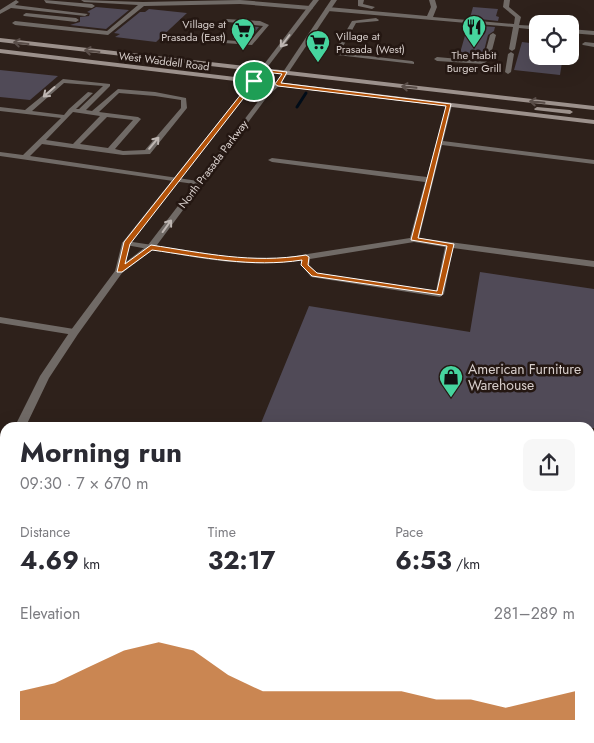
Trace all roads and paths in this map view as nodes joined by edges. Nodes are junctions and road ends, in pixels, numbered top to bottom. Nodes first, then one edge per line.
1 (19, 0) edge
2 (84, 0) edge
3 (316, 0) edge
4 (334, 0) edge
5 (361, 0) edge
6 (370, 0) edge
7 (432, 0) edge
8 (506, 0) edge
9 (204, 1) edge
10 (256, 1) edge
11 (45, 2) edge
12 (143, 4) junction
13 (10, 6) junction
14 (368, 7) junction
15 (36, 8) junction
16 (310, 8) junction
17 (91, 9) dead end
18 (328, 9) junction
19 (0, 12) edge
20 (119, 12) dead end
21 (134, 12) junction
22 (85, 14) dead end
23 (26, 15) junction
24 (114, 17) dead end
25 (126, 18) junction
26 (429, 19) junction
27 (19, 20) junction
28 (76, 20) dead end
29 (228, 20) dead end
30 (105, 23) dead end
31 (118, 24) junction
32 (69, 26) dead end
33 (517, 26) junction
34 (529, 27) edge
35 (98, 29) dead end
36 (112, 30) junction
37 (579, 32) edge
38 (594, 33) edge
39 (493, 35) dead end
40 (0, 40) edge
41 (212, 41) dead end
42 (585, 44) dead end
43 (594, 45) edge
44 (0, 51) edge
45 (437, 59) dead end
46 (412, 63) dead end
47 (262, 70) junction
48 (508, 72) dead end
49 (285, 73) junction
50 (254, 81) junction
51 (278, 84) junction
52 (90, 93) dead end
53 (449, 105) junction
54 (464, 107) junction
55 (594, 108) edge
56 (0, 109) edge
57 (70, 110) junction
58 (81, 111) junction
59 (25, 113) junction
60 (94, 113) junction
61 (106, 114) junction
62 (594, 114) edge
63 (66, 118) junction
64 (594, 122) edge
65 (42, 142) junction
66 (439, 143) junction
67 (75, 146) junction
68 (110, 150) junction
69 (0, 154) edge
70 (25, 157) junction
71 (272, 160) dead end
72 (594, 162) edge
73 (176, 179) junction
74 (430, 180) junction
75 (198, 183) junction
76 (414, 240) junction
77 (126, 243) junction
78 (450, 244) junction
79 (151, 248) junction
80 (306, 257) junction
81 (594, 264) edge
82 (119, 271) junction
83 (0, 320) edge
84 (74, 332) junction
85 (22, 422) edge

1 - 13 street
2 - 12 street
3 - 16 street, North Prasada Parkway
4 - 18 street, North Prasada Parkway
5 - 14 street
6 - 14 street
7 - 26 street
8 - 33 street
9 - 10 street
9 - 12 street
10 - 16 street
11 - 15 street
11 - 17 street
11 - 21 street
12 - 21 street
13 - 15 street
13 - 19 street
14 - 26 street
15 - 22 street
15 - 23 street
16 -> 47 street, North Prasada Parkway
18 - 26 street
18 - 49 street, North Prasada Parkway
20 - 21 street
21 - 25 street
23 - 27 street
23 - 28 street
24 - 25 street
25 - 31 street
26 - 33 street
26 - 46 street
27 - 32 street
27 - 36 street
29 - 41 street
30 - 31 street
31 - 36 street
33 - 34 street
33 - 48 street
35 - 36 street
37 - 38 street
39 - 45 street
47 -> 40 main road, West Waddell Road
42 - 43 street
44 - 50 main road, West Waddell Road
47 - 49 main road, West Waddell Road
47 - 50 street, North Prasada Parkway
49 - 51 street, North Prasada Parkway
55 -> 49 main road, West Waddell Road
50 - 51 main road, West Waddell Road
50 - 73 street, North Prasada Parkway
51 - 53 main road, West Waddell Road
51 - 75 street, North Prasada Parkway
52 - 57 street
53 - 54 main road, West Waddell Road
53 - 66 street
54 - 62 main road
54 - 64 main road, West Waddell Road
56 - 59 street
57 - 58 street
57 - 63 street
58 -> 59 street
58 - 60 street
59 - 63 street
60 - 61 street
68 -> 60 street
61 - 67 street
61 - 68 street
63 - 65 street
65 - 67 street
65 - 70 street
66 - 72 street
66 - 74 street
67 - 68 street
69 - 70 street
70 - 73 street
71 - 74 street
73 - 75 street
73 - 77 street, North Prasada Parkway
74 - 76 street
79 -> 75 street, North Prasada Parkway
76 - 78 street
76 - 80 street
77 - 79 street
77 - 82 street, North Prasada Parkway
78 - 80 street
78 - 81 street
79 - 80 street
79 - 82 street, North Prasada Parkway
82 - 84 street, North Prasada Parkway
83 - 84 street
84 - 85 street, North Prasada Parkway

